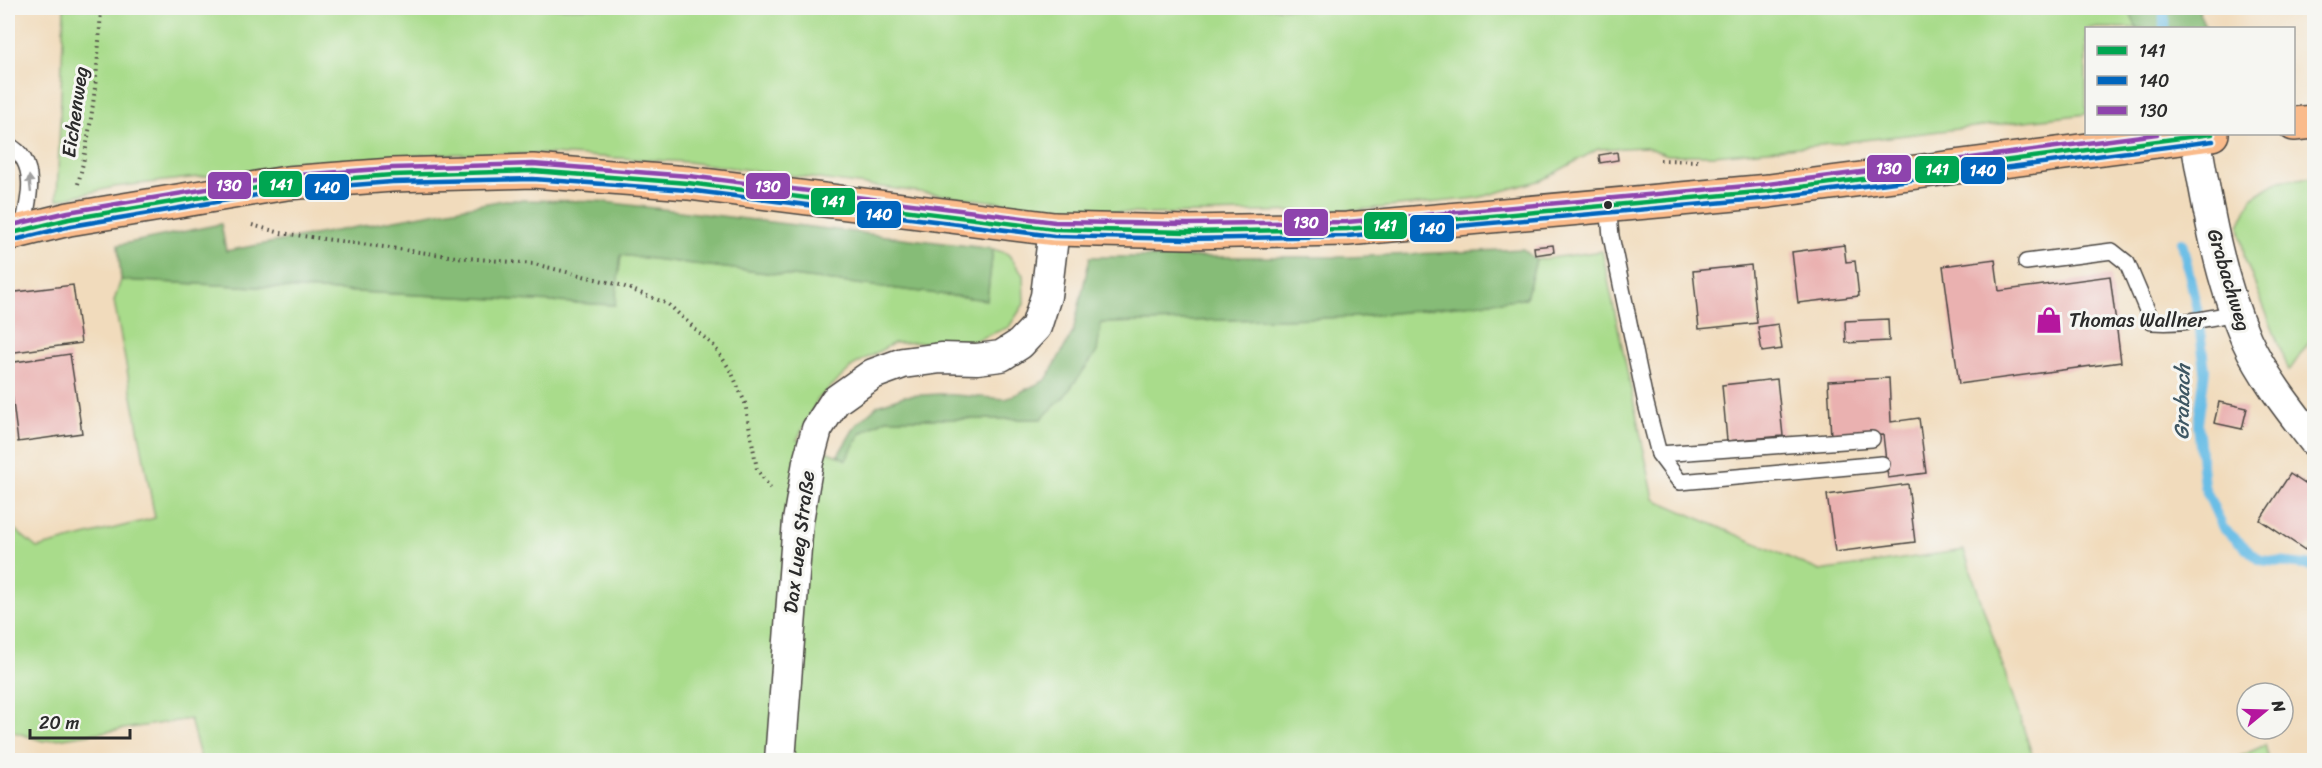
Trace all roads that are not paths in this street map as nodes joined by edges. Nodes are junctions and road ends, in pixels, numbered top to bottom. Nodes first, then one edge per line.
1 (2314, 122) edge
2 (2295, 124) edge
3 (2196, 135) edge
4 (2204, 135) edge
5 (8, 145) edge
6 (1608, 206) junction
7 (1054, 228) junction
8 (15, 232) edge
9 (2026, 262) dead end
10 (2225, 315) junction
11 (1872, 439) dead end
12 (2314, 441) edge
13 (1659, 454) junction
14 (1882, 464) dead end
15 (780, 760) edge

1 - 2 main road
3 - 6 main road
4 - 10 street, Grabachweg
8 -> 5 lane
6 - 7 main road
6 - 13 lane
7 - 8 main road
7 - 15 street, Dax Lueg Straße
9 - 10 lane
10 - 12 street, Grabachweg
11 - 13 lane
13 - 14 lane

